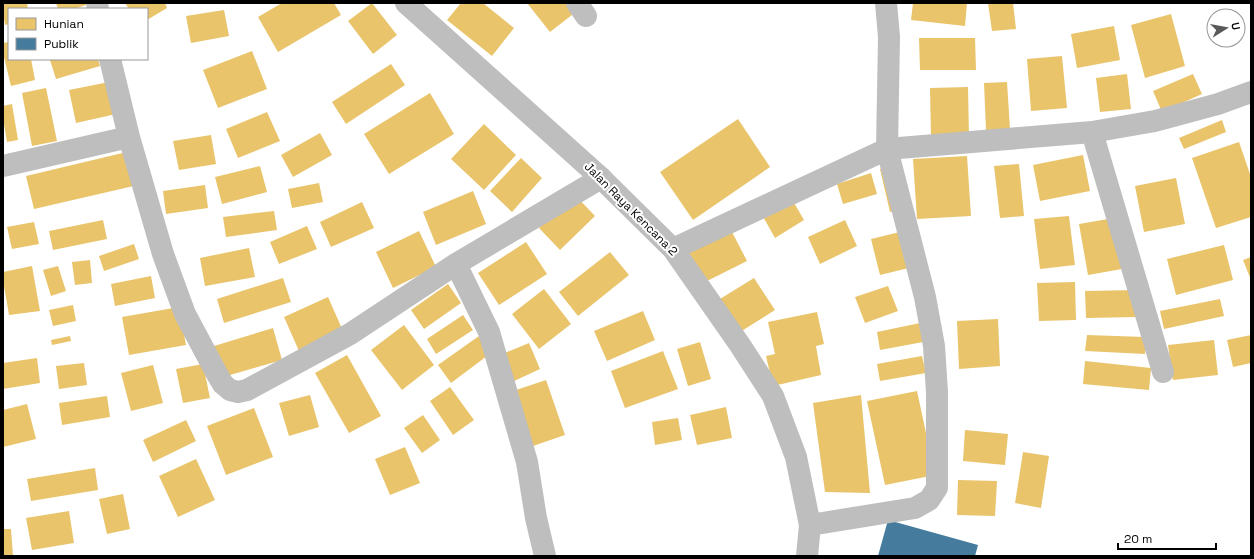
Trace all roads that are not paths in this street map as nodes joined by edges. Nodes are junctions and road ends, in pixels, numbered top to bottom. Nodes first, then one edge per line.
1 (406, 3) edge
2 (886, 3) edge
3 (110, 60) edge
4 (1251, 92) edge
5 (1092, 132) junction
6 (129, 137) junction
7 (887, 149) junction
8 (3, 166) edge
9 (601, 178) junction
10 (673, 249) junction
11 (456, 264) junction
12 (1163, 372) dead end
13 (810, 525) junction
14 (545, 556) edge
15 (807, 556) edge

1 - 9 street, Jalan Raya Kencana 2
2 - 7 street
3 - 6 street
4 - 5 street
5 - 7 street
5 - 12 street
6 - 8 street
6 - 11 street
7 - 10 street
7 - 13 street
9 - 10 street, Jalan Raya Kencana 2
9 - 11 street
10 - 13 street, Jalan Raya Kencana 2
11 - 14 street
13 - 15 street, Jalan Raya Kencana 2

